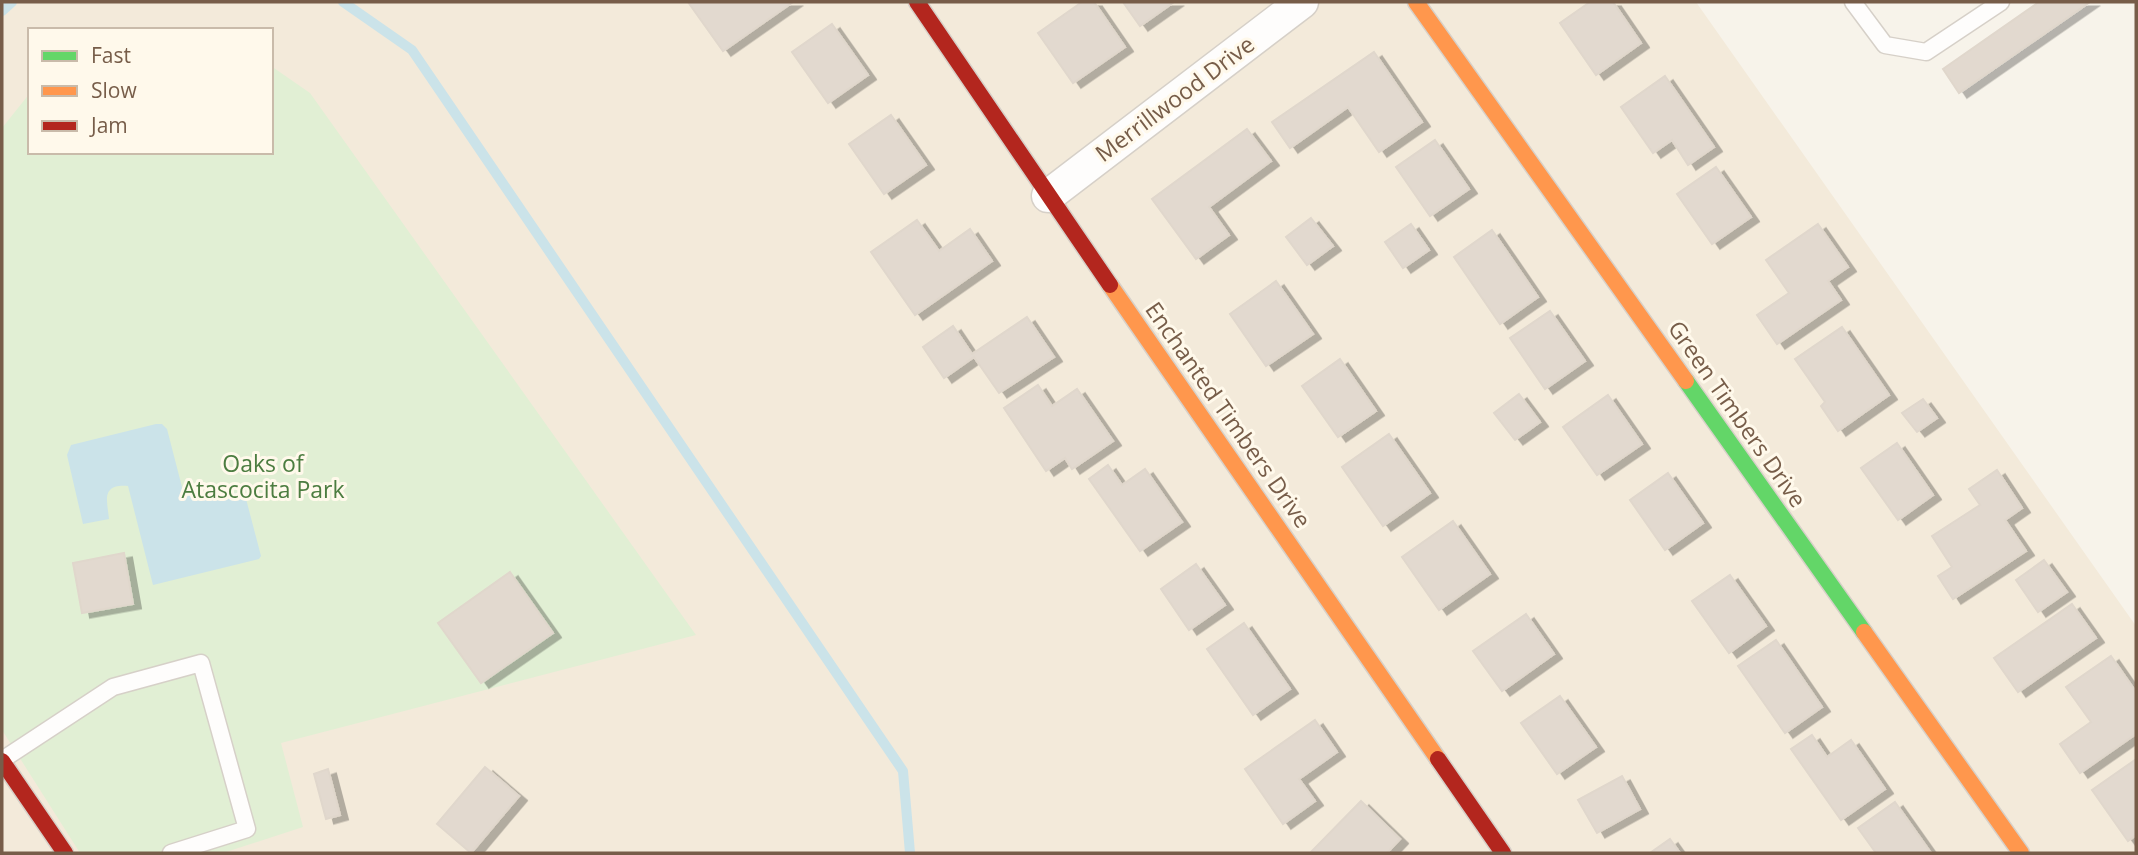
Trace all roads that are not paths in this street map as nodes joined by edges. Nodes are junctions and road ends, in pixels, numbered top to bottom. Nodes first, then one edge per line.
1 (917, 2) edge
2 (1302, 2) edge
3 (1416, 2) edge
4 (1853, 2) edge
5 (2001, 2) edge
6 (1048, 196) junction
7 (6, 775) edge
8 (65, 853) edge
9 (171, 853) edge
10 (1503, 853) edge
11 (2021, 853) edge

1 - 6 street, Enchanted Timbers Drive
2 - 6 street, Merrillwood Drive
3 - 11 street, Green Timbers Drive
4 - 5 lane
6 - 10 street, Enchanted Timbers Drive
7 - 8 street
7 - 9 lane

